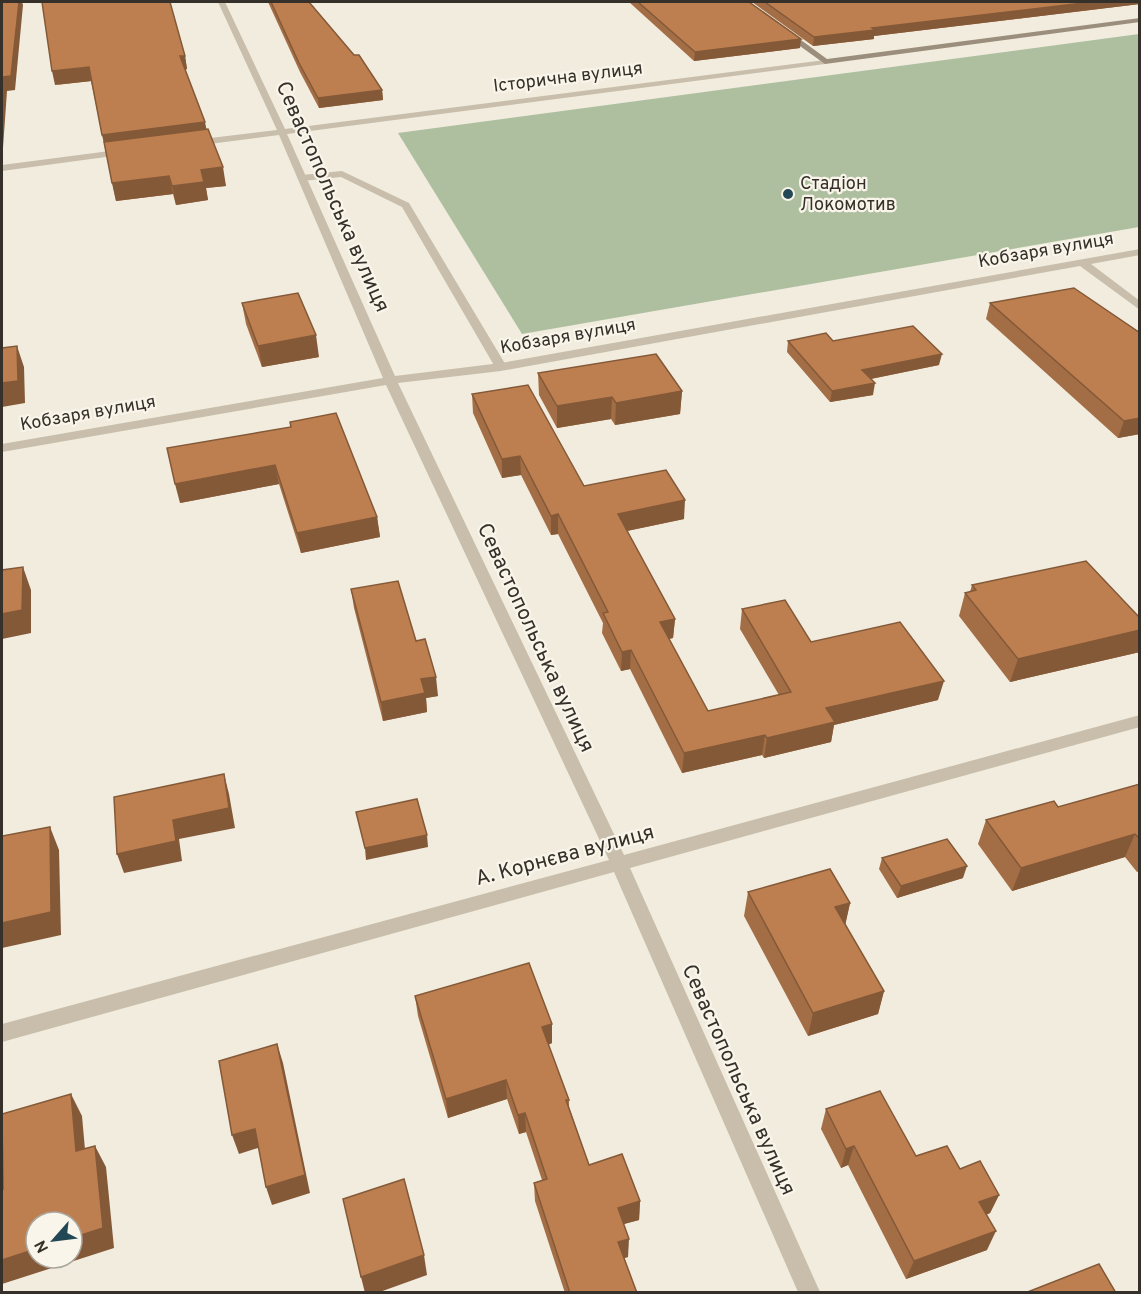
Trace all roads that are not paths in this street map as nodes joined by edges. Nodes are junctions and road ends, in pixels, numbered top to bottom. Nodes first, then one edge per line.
1 (221, 2) edge
2 (1140, 20) edge
3 (772, 22) edge
4 (825, 62) junction
5 (282, 132) junction
6 (180, 145) edge
7 (132, 151) edge
8 (2, 168) edge
9 (302, 178) junction
10 (1140, 252) edge
11 (1083, 262) junction
12 (1140, 307) edge
13 (501, 367) junction
14 (391, 380) junction
15 (2, 448) edge
16 (1140, 721) edge
17 (620, 865) junction
18 (2, 1033) edge
19 (809, 1293) edge

1 - 5 street, Севастопольська вулиця
2 - 4 street, Історична вулиця
3 - 4 street
4 - 5 street, Історична вулиця
5 - 6 street, Історична вулиця
5 - 9 street, Севастопольська вулиця
7 - 8 street
9 - 13 street
9 - 14 street, Севастопольська вулиця
10 - 11 street, Кобзаря вулиця
11 - 12 street
11 - 13 street, Кобзаря вулиця
13 - 14 street, Кобзаря вулиця
14 - 15 street, Кобзаря вулиця
14 - 17 street, Севастопольська вулиця
16 - 17 street, А. Корнєва вулиця
17 - 18 street, А. Корнєва вулиця
17 - 19 street, Севастопольська вулиця

